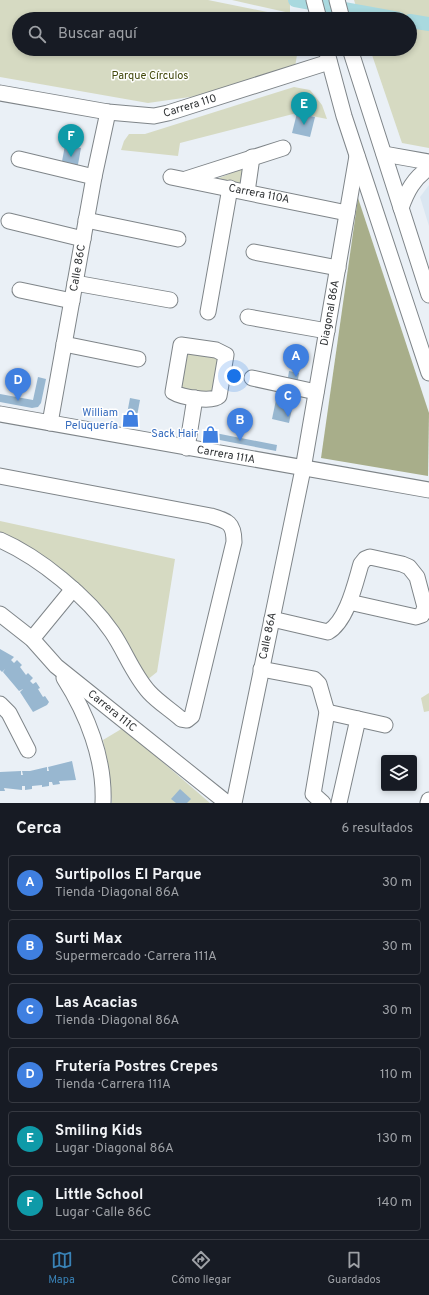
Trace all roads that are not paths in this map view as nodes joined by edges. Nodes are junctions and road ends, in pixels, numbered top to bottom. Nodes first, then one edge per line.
1 (314, 0) edge
2 (337, 0) edge
3 (317, 12) edge
4 (340, 12) edge
5 (327, 56) edge
6 (352, 56) edge
7 (0, 93) edge
8 (108, 112) junction
9 (282, 148) dead end
10 (384, 154) junction
11 (357, 156) junction
12 (252, 157) junction
13 (19, 159) dead end
14 (429, 162) edge
15 (429, 168) edge
16 (94, 177) junction
17 (171, 177) dead end
18 (186, 179) junction
19 (230, 188) junction
20 (247, 192) junction
21 (401, 208) junction
22 (347, 213) junction
23 (86, 220) junction
24 (9, 221) dead end
25 (83, 239) junction
26 (178, 239) dead end
27 (254, 252) dead end
28 (338, 268) junction
29 (75, 283) junction
30 (20, 290) dead end
31 (429, 295) edge
32 (170, 300) dead end
33 (72, 301) junction
34 (208, 312) dead end
35 (248, 317) dead end
36 (327, 331) junction
37 (64, 344) junction
38 (138, 359) dead end
39 (429, 373) edge
40 (252, 378) dead end
41 (316, 392) junction
42 (195, 398) dead end
43 (0, 414) edge
44 (50, 423) junction
45 (187, 448) junction
46 (303, 469) junction
47 (0, 476) edge
48 (427, 488) edge
49 (0, 540) edge
50 (73, 589) junction
51 (349, 602) junction
52 (0, 614) edge
53 (272, 619) junction
54 (32, 639) junction
55 (56, 666) junction
56 (261, 669) junction
57 (0, 704) edge
58 (327, 712) junction
59 (358, 719) junction
60 (385, 725) dead end
61 (28, 750) dead end
62 (429, 800) edge
63 (103, 803) edge
64 (227, 803) edge
65 (234, 803) edge
66 (324, 803) edge
67 (339, 803) edge
68 (428, 803) edge

1 - 3 street
2 - 4 street
5 - 8 street, Carrera 110
5 - 11 street, Diagonal 86A
6 - 10 street
7 - 8 street, Carrera 110
8 - 16 street, Calle 86C
9 - 12 street
10 - 14 street
10 - 21 street
11 - 22 street, Diagonal 86A
11 - 39 street, Diagonal 86A
12 - 18 street
12 - 20 street
13 - 16 street
15 - 21 street
16 - 23 street, Calle 86C
17 - 18 street, Carrera 110A
18 - 19 street, Carrera 110A
19 - 20 street, Carrera 110A
19 - 34 street
20 - 22 street, Carrera 110A
21 - 31 street
22 - 28 street, Diagonal 86A
23 - 25 street, Calle 86C
23 - 26 street
24 - 25 street
25 - 29 street, Calle 86C
27 - 28 street
28 - 36 street, Diagonal 86A
29 - 32 street
29 - 33 street, Calle 86C
30 - 33 street
33 - 37 street, Calle 86C
35 - 36 street
36 - 41 street, Diagonal 86A
37 - 38 street
37 - 44 street, Calle 86C
40 - 41 street
41 - 46 street, Diagonal 86A
42 - 45 street
43 - 44 street, Carrera 111A
44 - 45 street, Carrera 111A
45 - 46 street, Carrera 111A
46 - 48 street, Carrera 111A
46 - 53 street, Calle 86A
47 - 50 street
49 - 50 street
50 - 54 street
51 - 51 street
51 - 53 street
52 - 54 street, Carrera 111C
53 - 56 street, Calle 86A
54 - 55 street, Carrera 111C
55 - 63 street
55 - 64 street, Carrera 111C
56 - 58 street
56 - 65 street, Calle 86A
57 - 61 street
58 - 59 street
58 - 66 street
59 - 60 street
59 - 67 street
62 - 68 street

